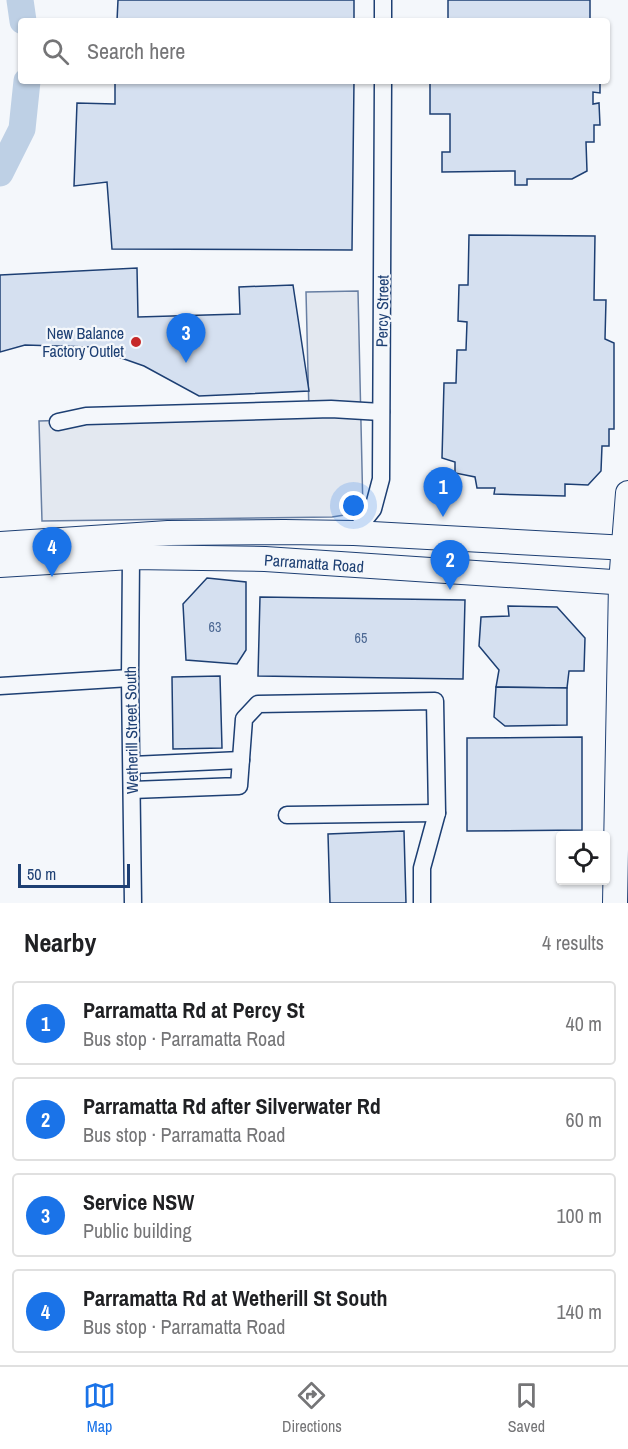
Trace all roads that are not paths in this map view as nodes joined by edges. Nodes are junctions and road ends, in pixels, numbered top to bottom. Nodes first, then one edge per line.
1 (383, 0) edge
2 (383, 18) edge
3 (383, 84) edge
4 (381, 412) junction
5 (58, 422) dead end
6 (628, 494) edge
7 (354, 533) junction
8 (0, 543) edge
9 (625, 548) edge
10 (131, 557) junction
11 (0, 565) edge
12 (624, 583) edge
13 (130, 678) junction
14 (0, 686) edge
15 (240, 760) junction
16 (132, 765) junction
17 (132, 790) junction
18 (437, 813) junction
19 (288, 815) dead end
20 (133, 903) edge
21 (422, 903) edge
22 (615, 903) edge

1 - 2 street
3 - 4 street, Percy Street
4 - 5 street
4 - 7 street, Percy Street
6 - 9 highway
7 - 8 highway, Parramatta Road
7 - 9 highway, Parramatta Road
9 - 12 highway
10 - 11 highway, Parramatta Road
10 - 12 highway, Parramatta Road
10 - 13 street, Wetherill Street South
12 - 22 highway
13 - 14 street
13 - 16 street, Wetherill Street South
15 - 16 street
15 - 17 street
15 - 18 street
16 - 17 street, Wetherill Street South
17 - 20 street, Wetherill Street South
18 - 19 street
18 - 21 street

